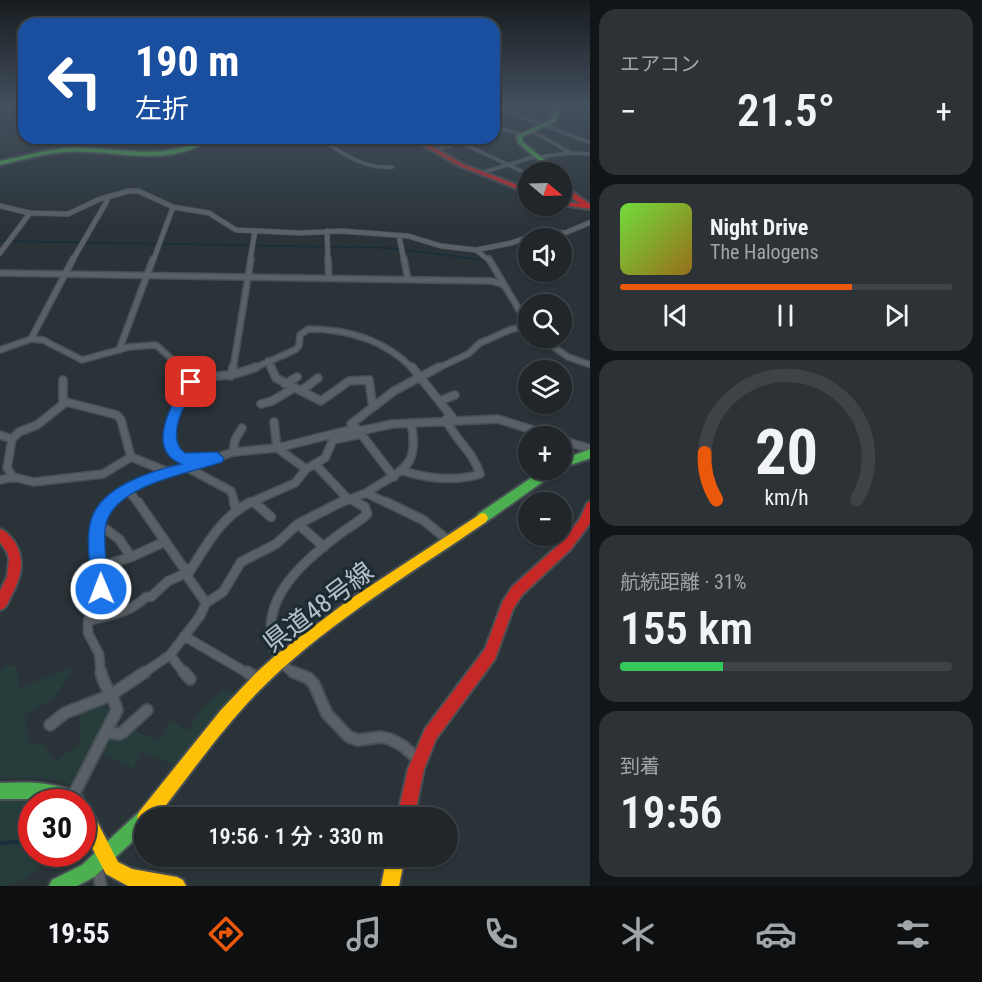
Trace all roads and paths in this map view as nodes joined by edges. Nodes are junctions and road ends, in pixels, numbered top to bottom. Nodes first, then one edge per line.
1 (197, 146) edge
2 (330, 146) edge
3 (428, 146) edge
4 (446, 146) edge
5 (469, 146) edge
6 (525, 146) edge
7 (556, 146) edge
8 (435, 150) junction
9 (570, 153) junction
10 (590, 154) edge
11 (538, 156) junction
12 (544, 162) edge
13 (0, 163) edge
14 (507, 165) junction
15 (392, 167) dead end
16 (518, 170) edge
17 (482, 173) junction
18 (518, 187) edge
19 (572, 194) edge
20 (105, 198) junction
21 (572, 205) edge
22 (0, 206) edge
23 (173, 207) junction
24 (590, 207) edge
25 (30, 213) junction
26 (590, 222) edge
27 (255, 231) junction
28 (327, 231) junction
29 (399, 236) junction
30 (476, 250) junction
31 (0, 253) edge
32 (0, 273) edge
33 (64, 274) junction
34 (146, 276) junction
35 (248, 277) junction
36 (328, 278) junction
37 (408, 280) junction
38 (507, 289) junction
39 (518, 308) edge
40 (518, 328) edge
41 (31, 339) junction
42 (555, 348) edge
43 (0, 350) edge
44 (119, 350) junction
45 (268, 361) junction
46 (590, 365) edge
47 (231, 376) junction
48 (297, 376) dead end
49 (420, 376) junction
50 (202, 377) junction
51 (318, 378) dead end
52 (63, 380) dead end
53 (285, 384) junction
54 (297, 390) junction
55 (454, 395) dead end
56 (440, 401) junction
57 (63, 403) junction
58 (261, 404) dead end
59 (375, 406) junction
60 (447, 421) junction
61 (274, 422) dead end
62 (411, 423) junction
63 (525, 426) edge
64 (242, 428) dead end
65 (361, 433) junction
66 (0, 435) edge
67 (12, 440) junction
68 (572, 444) edge
69 (277, 448) junction
70 (590, 451) edge
71 (590, 451) edge
72 (233, 452) junction
73 (131, 457) junction
74 (217, 458) junction
75 (572, 459) edge
76 (315, 464) junction
77 (188, 468) junction
78 (306, 469) junction
79 (166, 471) junction
80 (403, 471) junction
81 (13, 477) junction
82 (394, 477) junction
83 (0, 480) edge
84 (537, 480) edge
85 (127, 489) junction
86 (366, 494) junction
87 (349, 499) junction
88 (253, 502) junction
89 (590, 508) edge
90 (236, 509) junction
91 (271, 517) dead end
92 (298, 524) junction
93 (97, 531) junction
94 (0, 534) edge
95 (449, 541) junction
96 (164, 542) junction
97 (324, 547) junction
98 (131, 557) junction
99 (101, 566) junction
100 (190, 571) junction
101 (206, 603) junction
102 (0, 604) edge
103 (88, 621) junction
104 (184, 636) junction
105 (170, 655) junction
106 (281, 660) junction
107 (190, 679) dead end
108 (260, 680) junction
109 (111, 695) junction
110 (147, 710) dead end
111 (50, 725) dead end
112 (107, 732) junction
113 (419, 760) junction
114 (79, 789) edge
115 (0, 790) edge
116 (18, 791) edge
117 (154, 807) edge
118 (407, 807) edge
119 (134, 828) edge
120 (96, 847) edge
121 (101, 860) junction
122 (394, 867) edge
123 (147, 884) edge
124 (62, 885) edge
125 (101, 886) edge
126 (177, 886) edge
127 (390, 886) edge

1 - 13 main road
2 - 15 street
3 - 8 main road
4 - 8 street
5 - 14 street
6 - 11 main road
7 - 9 street
8 - 17 main road
9 - 10 street
9 - 11 street
11 - 12 main road
11 - 14 street
14 - 16 street
14 - 17 street
17 - 18 main road
19 - 24 main road
20 - 23 street
20 - 25 street
20 - 33 street
21 - 24 main road
22 - 25 street
23 - 27 street
23 - 34 street
25 - 31 street
26 - 30 street
27 - 28 street
27 - 35 street
28 - 29 street
28 - 36 street
29 - 30 street
29 - 37 street
30 - 38 street
32 - 33 street
33 - 34 street
33 - 41 street
34 - 35 street
34 - 44 street
35 - 36 street
35 - 47 street
36 - 37 street
37 - 38 street
38 - 39 street
40 - 49 street
41 - 43 street
41 - 44 street
42 - 46 street
44 - 50 street
45 - 47 street
45 - 49 street
45 - 53 street
47 - 50 street
48 - 53 street
49 - 56 street
49 - 59 street
50 - 74 street
51 - 54 street
52 - 57 street
53 - 54 street
54 - 58 street
54 - 59 street
55 - 56 street
56 - 60 street
57 - 67 street
57 - 73 street
59 - 65 street
60 - 62 street
60 - 63 street
60 - 80 street
61 - 69 street
62 - 65 street
62 - 80 street
64 - 72 street
65 - 69 street
65 - 76 street
65 - 82 street
66 - 67 street
67 - 81 street
68 - 70 street
69 - 72 street
69 - 78 street
71 - 75 main road
72 - 74 street
73 - 79 street
73 - 81 street
74 - 77 street
76 - 78 street
76 - 87 street
77 - 79 street
77 - 90 street
78 - 88 street
79 - 85 street
80 - 82 street
81 - 83 street
82 - 86 street
84 - 95 main road, 県道48号線
85 - 93 street
85 - 96 street
86 - 87 street
86 - 95 street
87 - 92 street
87 - 97 street
88 - 90 street
88 - 91 street
89 - 113 main road
90 - 100 street
92 - 97 street
92 - 101 street
93 - 98 street
93 - 99 street
94 - 102 main road
95 - 106 main road, 県道48号線
96 - 98 street
96 - 100 street
97 - 106 street
98 - 99 street
99 - 103 street
100 - 101 street
100 - 103 street
101 - 104 street
103 - 109 street
104 - 105 street
104 - 108 street
105 - 107 street
105 - 109 street
106 - 108 main road, 県道48号線
106 - 113 street
108 - 117 main road, 県道48号線
109 - 111 street
109 - 112 street
110 - 112 street
112 - 114 street
113 - 118 main road
115 - 116 main road
119 - 121 main road, 県道48号線
120 - 121 main road
121 - 123 main road
121 - 124 main road, 県道48号線
121 - 125 street
122 - 127 main road
123 - 126 main road

